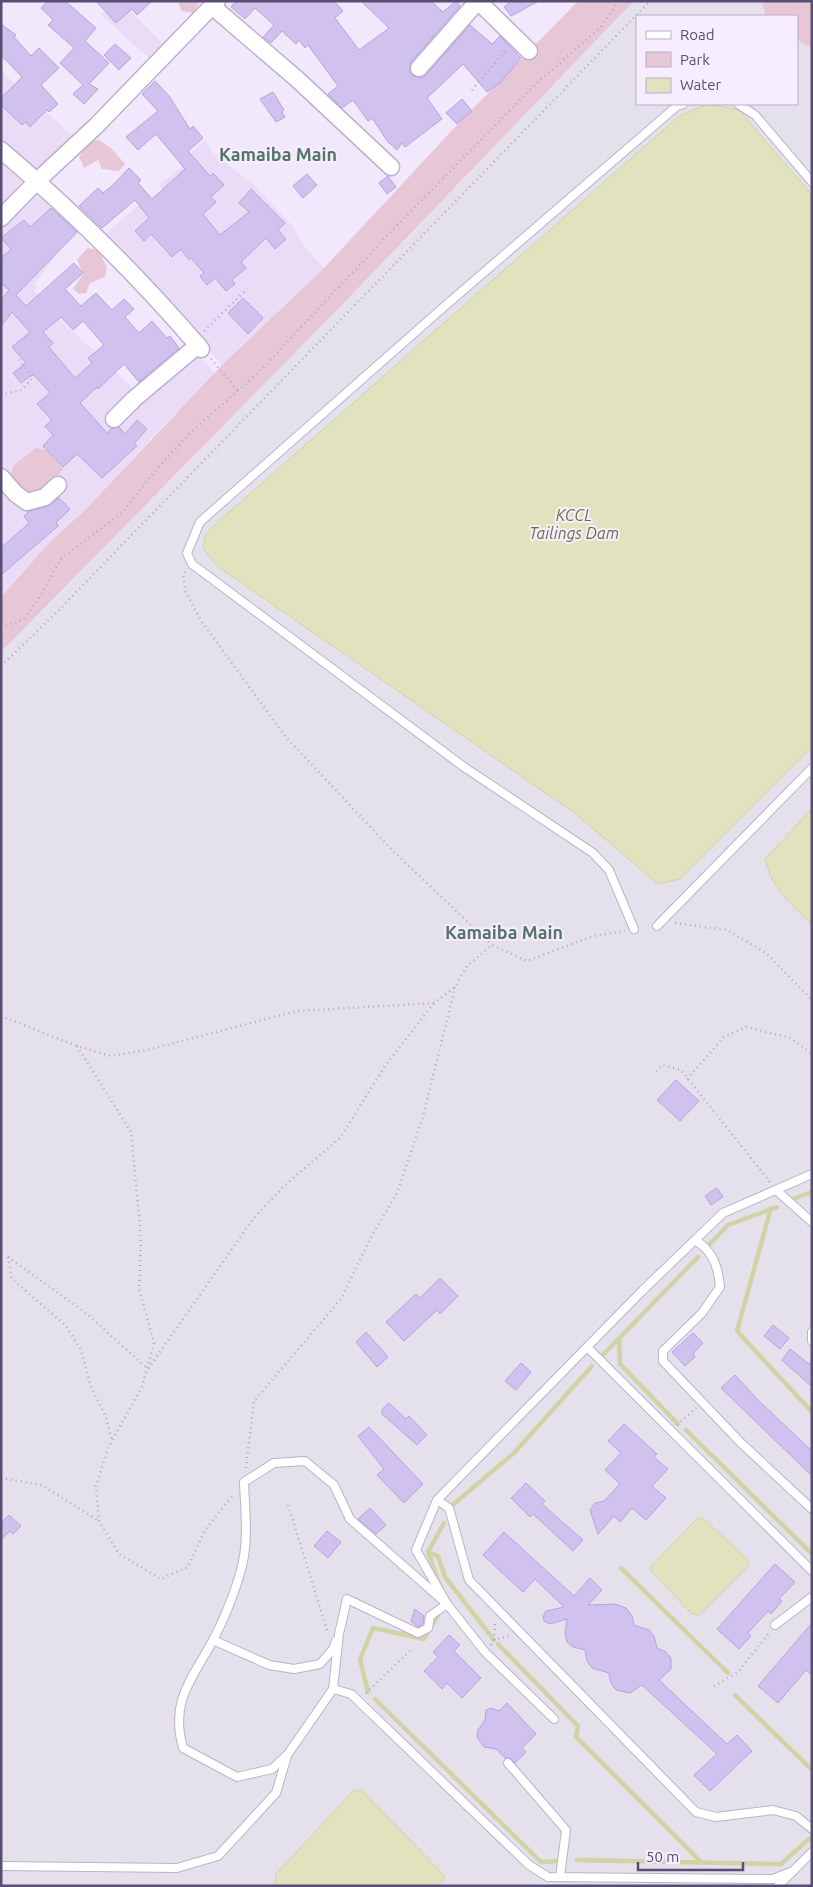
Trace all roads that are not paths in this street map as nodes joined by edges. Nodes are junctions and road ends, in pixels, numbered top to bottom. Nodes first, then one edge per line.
1 (478, 1) edge
2 (215, 4) edge
3 (529, 51) dead end
4 (419, 68) dead end
5 (680, 105) edge
6 (740, 105) edge
7 (1, 150) edge
8 (391, 167) dead end
9 (37, 181) junction
10 (812, 182) edge
11 (1, 218) edge
12 (114, 419) dead end
13 (1, 477) edge
14 (58, 486) dead end
15 (812, 768) edge
16 (658, 926) road end
17 (634, 929) road end
18 (812, 1174) edge
19 (776, 1190) junction
20 (812, 1222) edge
21 (695, 1240) junction
22 (812, 1332) edge
23 (812, 1341) edge
24 (587, 1347) junction
25 (437, 1500) junction
26 (812, 1509) edge
27 (812, 1571) edge
28 (812, 1597) edge
29 (447, 1604) junction
30 (775, 1625) road end
31 (339, 1634) junction
32 (213, 1640) junction
33 (333, 1689) junction
34 (554, 1718) dead end
35 (288, 1754) junction
36 (508, 1763) dead end
37 (812, 1829) edge
38 (812, 1852) edge
39 (1, 1866) edge
40 (793, 1871) junction
41 (560, 1877) junction
42 (778, 1886) edge

1 - 3 street
1 - 4 street
2 - 8 street
2 - 9 street
5 - 17 lane
6 - 10 lane
7 - 9 street
9 - 11 street
9 - 12 street
13 - 14 street
15 - 16 lane
18 - 19 lane
19 - 20 lane
19 - 21 lane
21 - 24 lane
21 - 26 lane
22 - 23 lane
24 - 25 lane
24 - 27 lane
25 - 29 lane
25 - 37 lane
28 - 30 lane
29 - 31 lane
29 - 32 lane
29 - 34 lane
31 - 32 lane
31 - 33 lane
32 - 35 lane
33 - 35 lane
33 - 41 lane
35 - 39 lane
36 - 41 lane
38 - 40 lane
40 - 41 lane
40 - 42 lane

